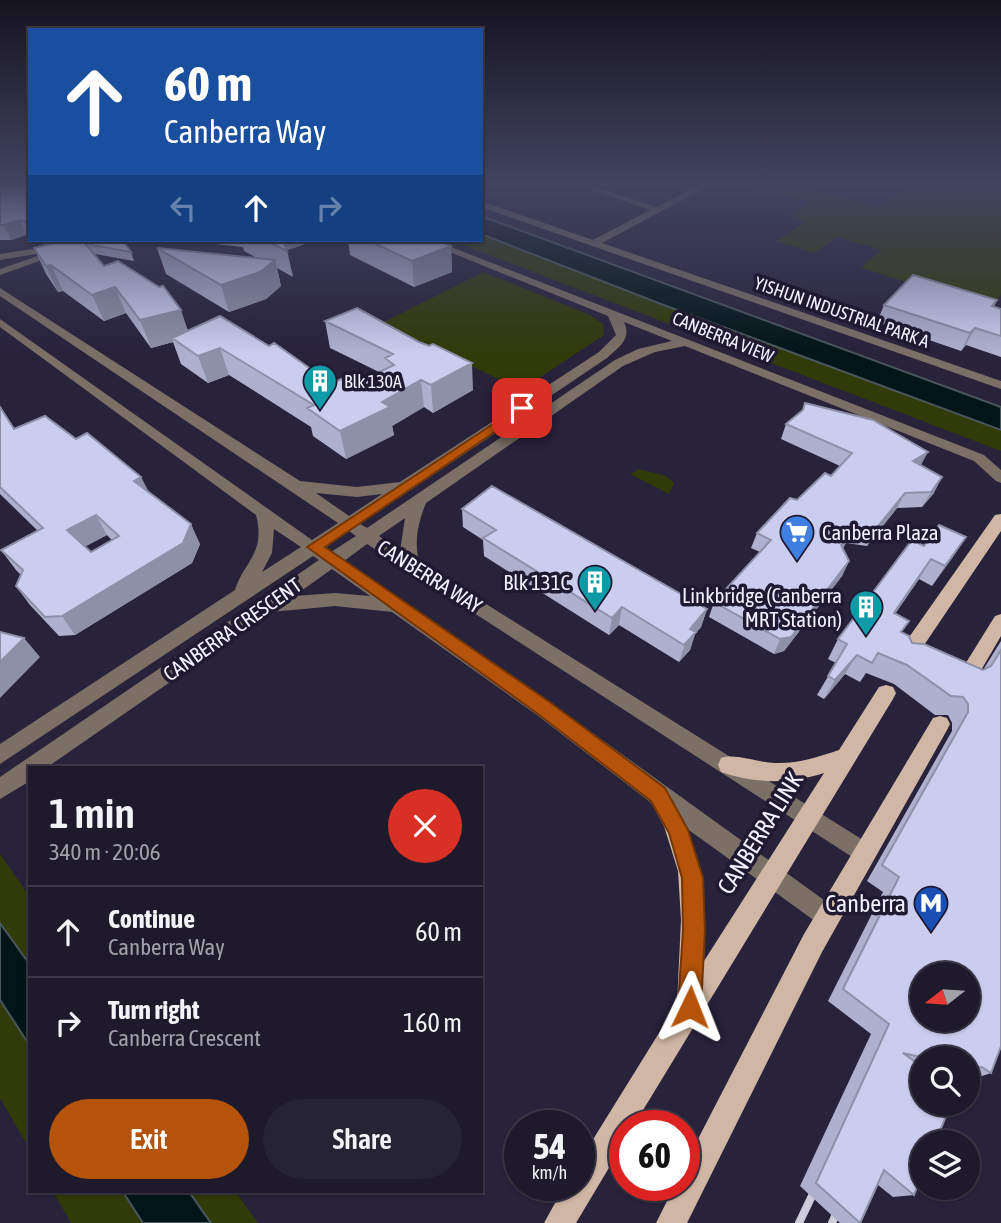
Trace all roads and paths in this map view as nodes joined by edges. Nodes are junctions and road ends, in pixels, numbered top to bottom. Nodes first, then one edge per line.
1 (578, 239) edge
2 (603, 239) edge
3 (608, 239) edge
4 (64, 242) edge
5 (86, 242) edge
6 (430, 242) edge
7 (592, 244) junction
8 (34, 256) junction
9 (0, 260) edge
10 (0, 272) edge
11 (8, 288) edge
12 (610, 311) junction
13 (0, 322) edge
14 (684, 343) junction
15 (1001, 372) edge
16 (1001, 385) edge
17 (525, 406) junction
18 (549, 411) junction
19 (1001, 478) edge
20 (295, 485) junction
21 (403, 486) junction
22 (421, 498) junction
23 (263, 513) junction
24 (1001, 519) edge
25 (349, 525) junction
26 (366, 535) junction
27 (314, 547) junction
28 (331, 559) junction
29 (411, 564) junction
30 (237, 598) junction
31 (398, 606) junction
32 (264, 608) junction
33 (1001, 621) edge
34 (907, 655) edge
35 (966, 678) edge
36 (886, 693) dead end
37 (940, 724) dead end
38 (0, 755) edge
39 (845, 757) junction
40 (728, 765) junction
41 (33, 766) edge
42 (28, 769) edge
43 (0, 789) edge
44 (658, 795) junction
45 (808, 818) junction
46 (863, 853) junction
47 (771, 877) junction
48 (827, 916) junction
49 (690, 1007) junction
50 (559, 1223) edge
51 (671, 1223) edge

1 - 7 street, YISHUN INDUSTRIAL PARK A
2 - 7 street
3 - 15 street, YISHUN INDUSTRIAL PARK A
4 - 8 street
5 - 8 street
6 - 12 street, CANBERRA VIEW
7 - 16 street, YISHUN INDUSTRIAL PARK A
8 - 9 street
8 - 10 street
8 - 11 street
11 - 20 street, CANBERRA WAY
12 - 14 street, CANBERRA VIEW
12 - 17 street, CANBERRA CRESCENT
13 - 23 street, CANBERRA WAY
14 - 18 street, CANBERRA CRESCENT
14 - 19 street, CANBERRA VIEW
17 - 18 street
17 - 21 street, CANBERRA CRESCENT
18 - 22 street, CANBERRA CRESCENT
20 - 21 street
20 - 25 street, CANBERRA WAY
21 - 25 street, CANBERRA CRESCENT
22 - 26 street, CANBERRA CRESCENT
22 - 29 street
23 - 27 street, CANBERRA WAY
23 - 30 street
24 - 34 main road
25 - 26 street, CANBERRA WAY
25 - 27 street, CANBERRA CRESCENT
26 - 28 street, CANBERRA CRESCENT
26 - 29 street, CANBERRA WAY
27 - 28 street, CANBERRA WAY
27 - 30 street, CANBERRA CRESCENT
28 - 31 street, CANBERRA WAY
28 - 32 street, CANBERRA CRESCENT
29 - 40 street, CANBERRA WAY
30 - 38 street, CANBERRA CRESCENT
31 - 32 street
31 - 44 street, CANBERRA WAY
32 - 41 street, CANBERRA CRESCENT
33 - 35 main road
36 - 39 main road, CANBERRA LINK
37 - 46 main road
39 - 40 main road
39 - 45 main road, CANBERRA LINK
40 - 45 street, CANBERRA WAY
42 - 43 street, CANBERRA CRESCENT
44 - 47 street, CANBERRA WAY
44 - 49 main road
45 - 46 street, CANBERRA WAY
45 - 47 main road, CANBERRA LINK
46 - 48 main road
47 - 48 street, CANBERRA WAY
47 - 49 main road, CANBERRA LINK
48 - 51 main road
49 - 50 main road, CANBERRA LINK

